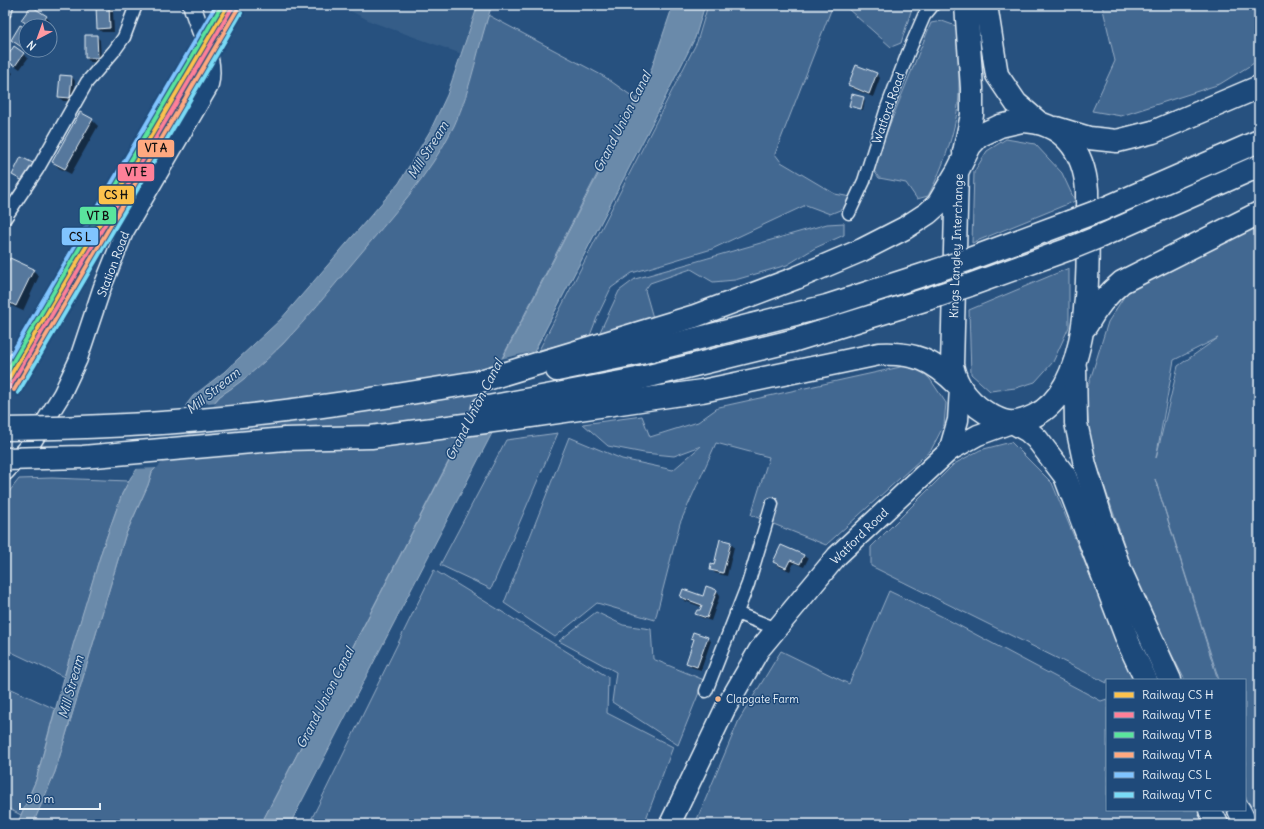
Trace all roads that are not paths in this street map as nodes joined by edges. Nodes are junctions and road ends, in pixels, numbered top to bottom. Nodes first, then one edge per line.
1 (7, 5) edge
2 (136, 5) edge
3 (192, 5) edge
4 (933, 5) edge
5 (966, 5) edge
6 (982, 8) edge
7 (5, 12) edge
8 (1259, 87) edge
9 (1045, 124) junction
10 (1259, 141) edge
11 (960, 165) junction
12 (1259, 166) edge
13 (849, 213) dead end
14 (1259, 213) edge
15 (5, 218) edge
16 (1084, 330) junction
17 (1075, 361) junction
18 (477, 382) junction
19 (959, 387) junction
20 (1013, 423) junction
21 (5, 429) edge
22 (284, 439) junction
23 (948, 451) junction
24 (5, 459) edge
25 (5, 472) edge
26 (772, 504) dead end
27 (736, 613) junction
28 (777, 629) junction
29 (1146, 679) edge
30 (1170, 679) edge
31 (706, 691) dead end
32 (1210, 811) edge
33 (1240, 811) edge
34 (670, 824) edge
35 (1217, 824) edge
36 (1246, 824) edge

1 - 7 street
2 - 15 street
3 - 25 street, Station Road
4 - 13 street, Watford Road
5 - 11 highway
6 - 9 highway
8 - 9 highway
9 - 11 highway, Kings Langley Interchange
9 - 16 highway
10 - 18 highway, bridge
11 - 18 highway
11 - 19 highway, Kings Langley Interchange
12 - 22 highway, bridge
14 - 16 highway
16 - 17 highway
17 - 20 highway
17 - 30 highway
18 - 21 highway, bridge
19 - 20 highway, Kings Langley Interchange
19 - 22 highway
19 - 23 main road, Watford Road
20 - 23 main road, Watford Road
20 - 29 highway, Kings Langley Interchange
22 - 24 highway, bridge
23 - 28 main road, Watford Road
26 - 27 street
27 - 28 street
27 - 31 street
28 - 34 main road, Watford Road
32 - 35 highway
33 - 36 highway

